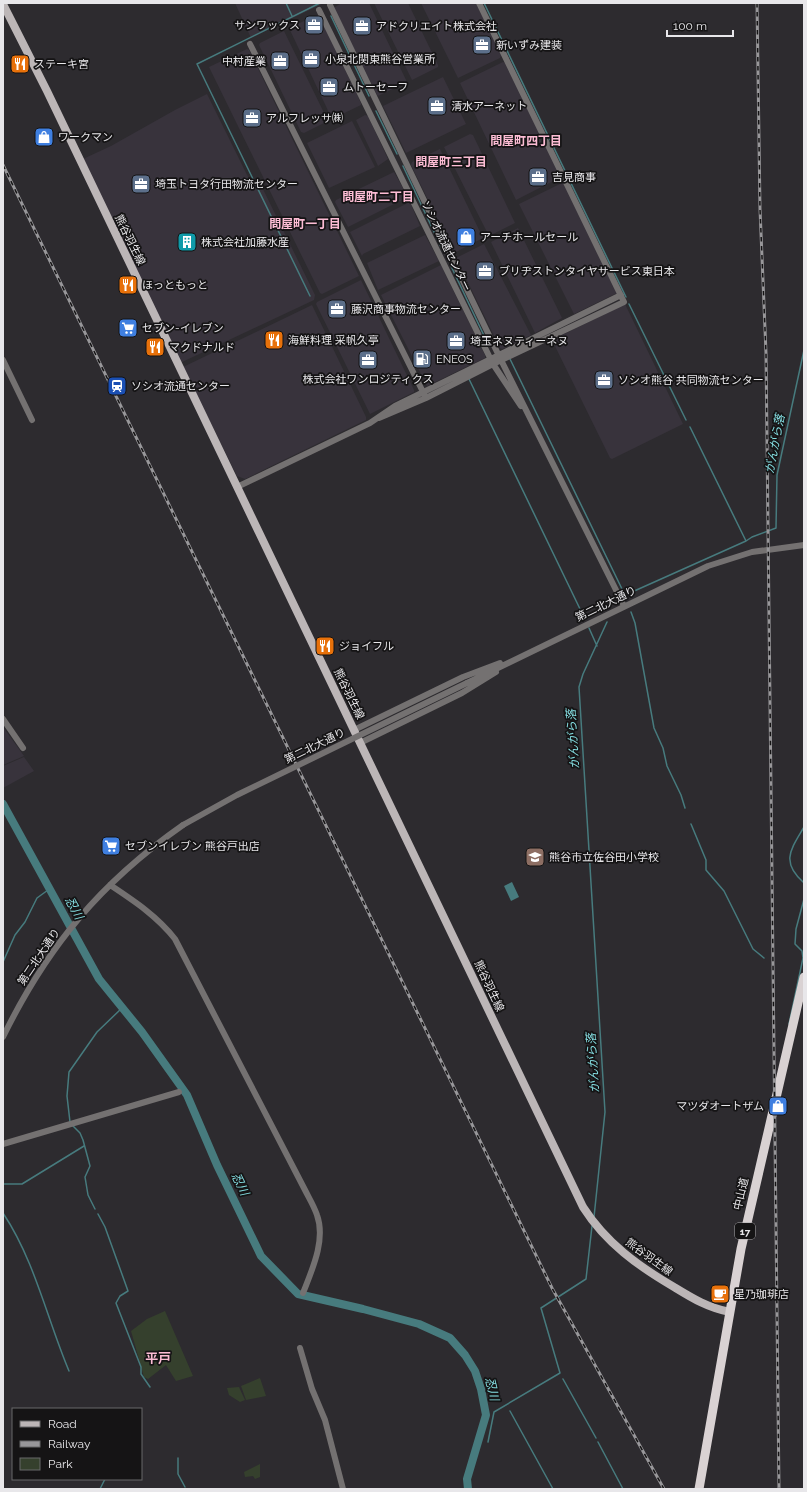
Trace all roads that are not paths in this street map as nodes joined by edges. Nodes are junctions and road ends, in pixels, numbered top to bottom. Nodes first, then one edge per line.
1 (479, 3) edge
2 (3, 4) edge
3 (330, 5) dead end
4 (319, 10) dead end
5 (250, 44) dead end
6 (622, 295) junction
7 (500, 358) junction
8 (3, 360) edge
9 (492, 362) junction
10 (425, 396) junction
11 (32, 420) dead end
12 (533, 422) junction
13 (238, 487) junction
14 (804, 545) edge
15 (624, 606) junction
16 (549, 643) junction
17 (523, 656) junction
18 (3, 719) edge
19 (354, 730) junction
20 (360, 743) junction
21 (23, 748) dead end
22 (110, 885) junction
23 (804, 976) edge
24 (3, 1037) edge
25 (179, 1092) dead end
26 (3, 1144) edge
27 (303, 1293) dead end
28 (730, 1312) junction
29 (300, 1348) dead end
30 (343, 1489) edge
31 (699, 1489) edge

1 - 6 street
2 - 13 main road, 熊谷羽生線
3 - 7 street
4 - 9 street, ソシオ流通センター
5 - 10 street
6 - 7 street
6 - 7 street
7 - 9 street
7 - 12 street
8 - 11 street
9 - 10 street
9 - 12 street, ソシオ流通センター
10 - 13 street
12 - 15 street
13 - 19 main road, 熊谷羽生線
14 - 15 street, 第二北大通り
15 - 16 street, 第二北大通り
16 - 17 street, 第二北大通り
16 - 19 street
17 - 20 street
17 - 22 street, 第二北大通り, bridge
18 - 21 street
19 - 20 main road, 熊谷羽生線
20 - 28 main road, 熊谷羽生線
22 - 24 street, 第二北大通り
22 - 27 street
23 - 28 highway, 中山道 / 17
25 - 26 street
28 - 31 highway, 中山道 / 17
29 - 30 street

